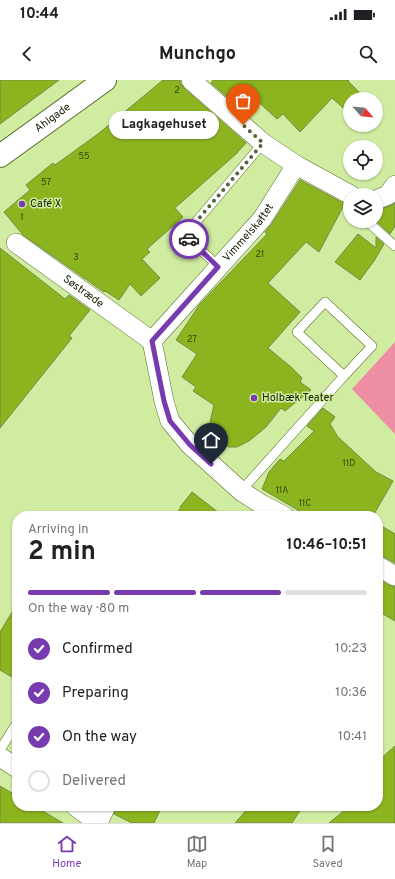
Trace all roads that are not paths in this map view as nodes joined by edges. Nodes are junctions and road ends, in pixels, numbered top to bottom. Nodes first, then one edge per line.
1 (105, 80) edge
2 (192, 80) edge
3 (263, 143) junction
4 (0, 156) edge
5 (296, 165) junction
6 (395, 185) edge
7 (343, 190) edge
8 (383, 197) edge
9 (375, 228) edge
10 (16, 243) dead end
11 (395, 246) edge
12 (218, 267) junction
13 (152, 341) junction
14 (344, 376) junction
15 (241, 491) junction
16 (258, 510) edge
17 (383, 569) edge
18 (395, 576) edge
19 (12, 731) edge
20 (0, 750) edge
21 (0, 757) edge
22 (12, 765) edge
23 (82, 811) edge
24 (104, 811) edge
25 (98, 823) edge

1 - 4 street, Ahlgade
2 - 3 street
3 - 5 street
3 - 12 lane
5 - 7 street
5 - 12 street, Vimmelskaftet
6 - 8 street
9 - 11 lane
10 - 13 street, Søstræde
12 - 13 street, Vimmelskaftet
13 - 15 street
14 - 14 lane
14 - 15 lane
15 - 16 street
17 - 18 street
19 - 20 lane
21 - 22 street
23 - 25 street
24 - 25 street

